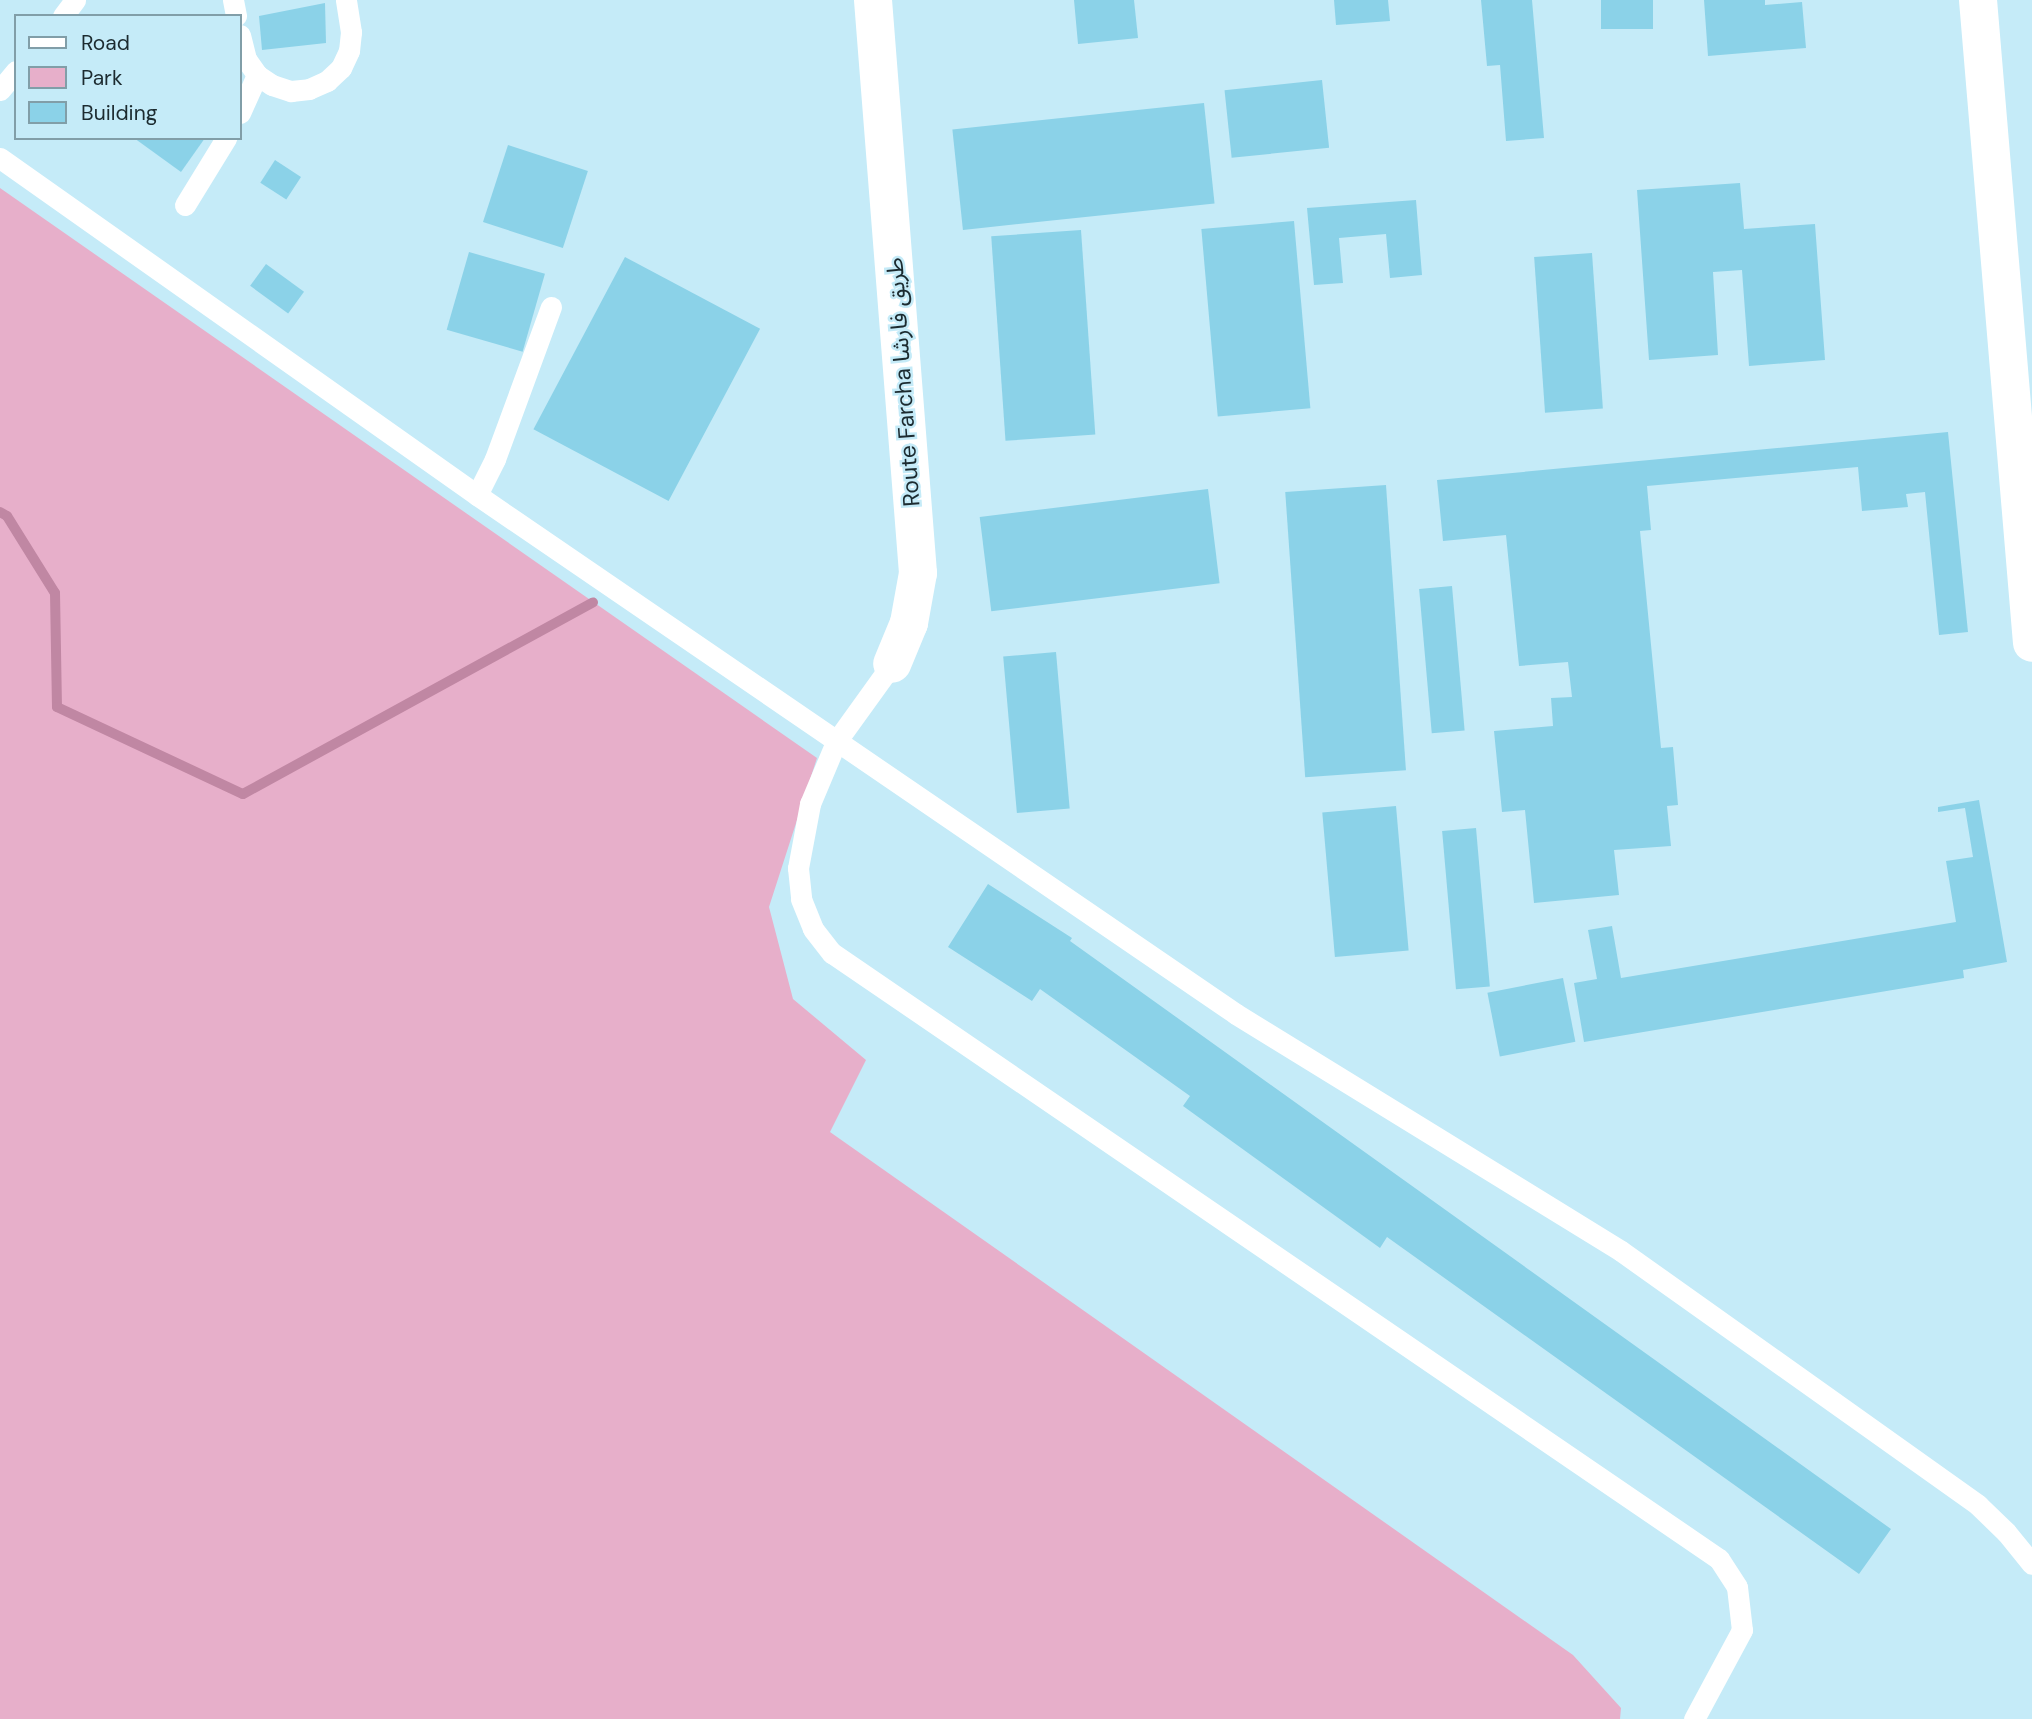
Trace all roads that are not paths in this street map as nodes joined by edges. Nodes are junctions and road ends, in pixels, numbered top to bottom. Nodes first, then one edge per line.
1 (346, 0) edge
2 (873, 0) edge
3 (1978, 0) edge
4 (242, 43) edge
5 (14, 73) edge
6 (257, 75) junction
7 (0, 90) edge
8 (242, 109) edge
9 (225, 140) edge
10 (0, 158) edge
11 (185, 205) dead end
12 (551, 307) dead end
13 (477, 495) junction
14 (2032, 643) edge
15 (892, 664) joint
16 (836, 741) junction
17 (2032, 1563) edge
18 (1694, 1719) edge

1 - 6 lane
2 - 15 street, Route Farcha طريق فارشا
3 - 14 street
4 - 6 lane
5 - 7 lane
6 - 8 lane
9 - 11 lane
10 - 13 lane
12 - 13 lane
13 - 16 lane
15 - 16 lane, Route Farcha طريق فارشا
16 - 17 lane
16 - 18 lane, Route Farcha طريق فارشا

